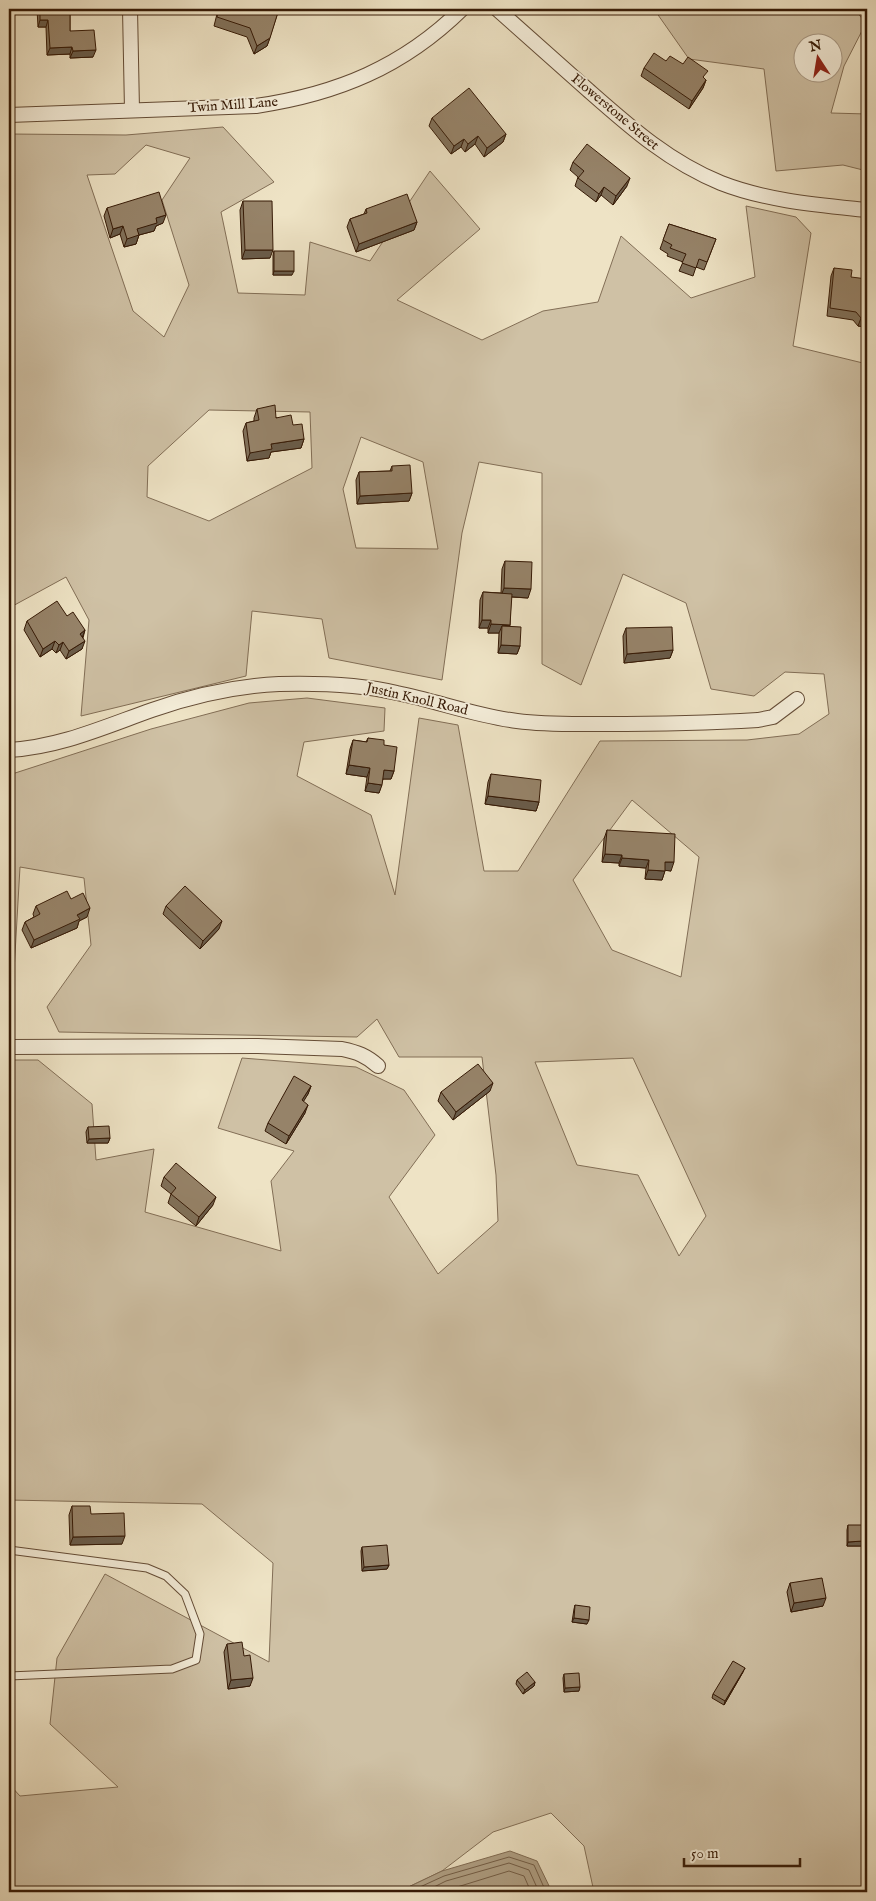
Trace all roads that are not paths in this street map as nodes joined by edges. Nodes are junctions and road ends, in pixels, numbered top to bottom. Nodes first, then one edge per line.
1 (130, 9) edge
2 (462, 9) edge
3 (497, 9) edge
4 (132, 110) junction
5 (9, 115) edge
6 (867, 210) edge
7 (797, 700) dead end
8 (9, 750) edge
9 (9, 1046) edge
10 (378, 1066) dead end
11 (9, 1550) edge
12 (9, 1676) edge

1 - 4 street
2 - 4 street, Twin Mill Lane
3 - 6 street, Flowerstone Street
4 - 5 street, Twin Mill Lane
7 - 8 street, Justin Knoll Road
9 - 10 street
11 - 12 lane

